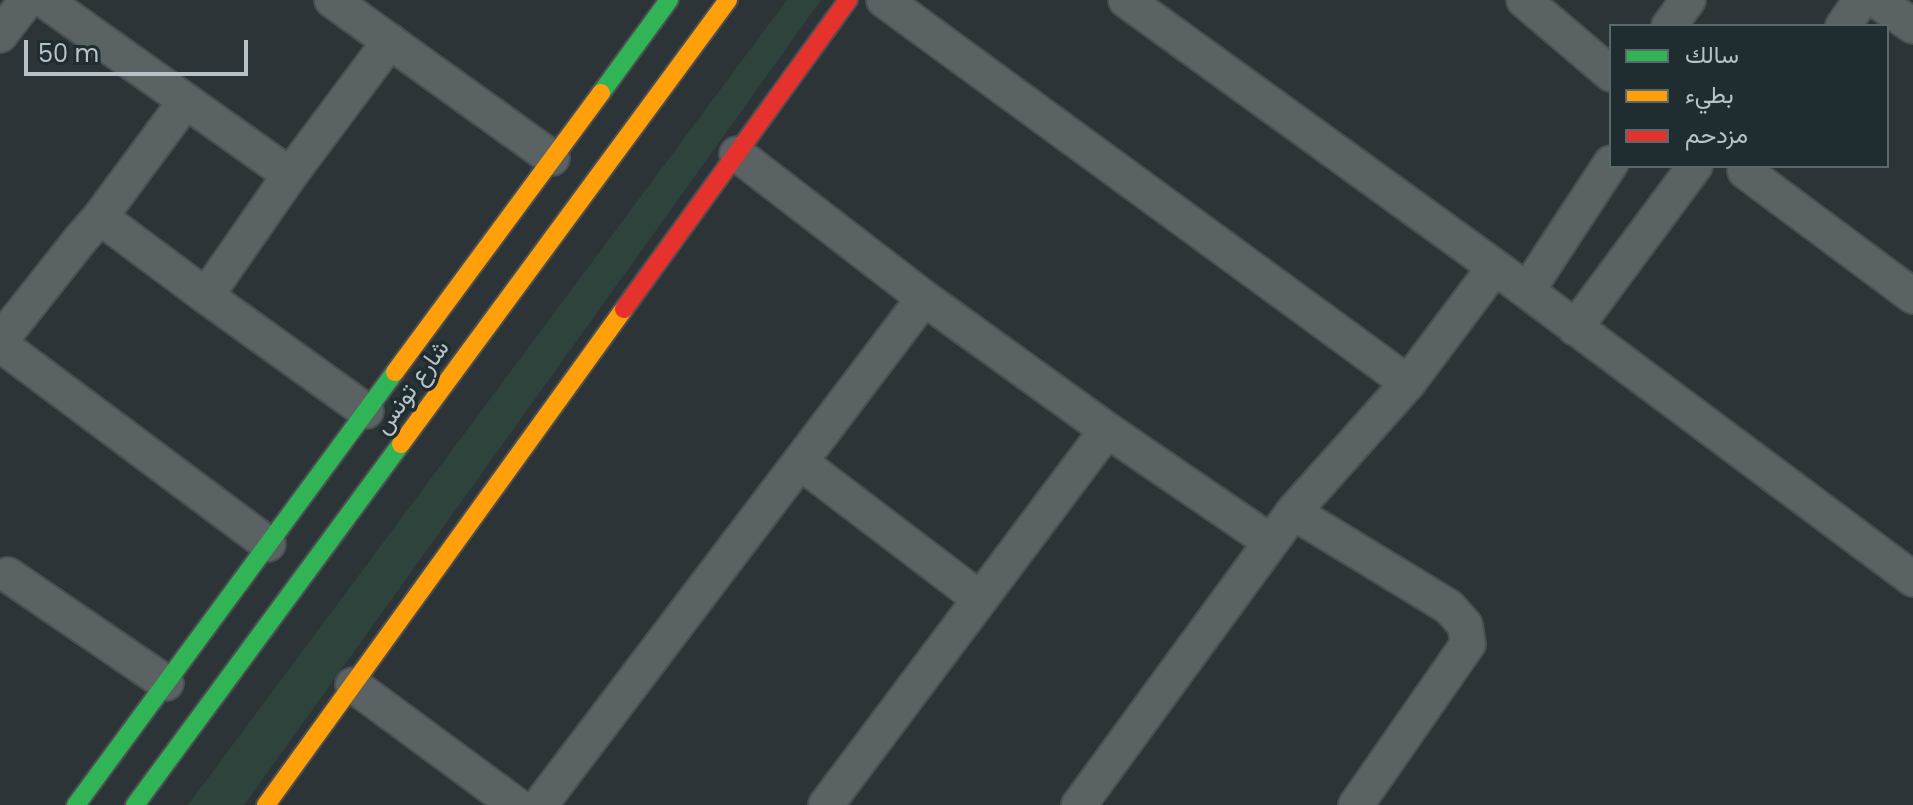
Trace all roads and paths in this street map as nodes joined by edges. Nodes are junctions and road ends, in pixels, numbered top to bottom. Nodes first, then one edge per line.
1 (27, 0) edge
2 (44, 0) edge
3 (332, 0) edge
4 (669, 0) edge
5 (728, 0) edge
6 (848, 0) edge
7 (884, 0) edge
8 (1126, 0) edge
9 (1524, 0) edge
10 (1688, 0) edge
11 (1861, 0) edge
12 (1876, 0) edge
13 (1670, 24) edge
14 (1844, 24) edge
15 (1913, 26) edge
16 (0, 35) edge
17 (390, 41) junction
18 (635, 45) junction
19 (663, 68) junction
20 (1609, 72) edge
21 (185, 102) junction
22 (737, 154) junction
23 (552, 158) junction
24 (1609, 166) edge
25 (1694, 168) edge
26 (1744, 168) edge
27 (290, 175) junction
28 (100, 217) junction
29 (1495, 267) junction
30 (1527, 291) junction
31 (206, 296) junction
32 (1913, 296) edge
33 (924, 298) junction
34 (1575, 328) junction
35 (0, 342) edge
36 (1408, 383) junction
37 (366, 411) junction
38 (1107, 430) junction
39 (800, 462) junction
40 (1293, 512) junction
41 (1271, 542) junction
42 (268, 544) junction
43 (3, 577) edge
44 (1913, 579) edge
45 (980, 599) junction
46 (166, 683) junction
47 (353, 685) junction
48 (76, 805) edge
49 (135, 805) edge
50 (266, 805) edge
51 (516, 805) edge
52 (540, 805) edge
53 (826, 805) edge
54 (1079, 805) edge
55 (1356, 805) edge

1 - 16 street
2 - 21 street
3 - 17 street
4 - 18 street, شارع تونس
5 - 19 street, شارع تونس
6 - 22 street
7 - 36 street
8 - 29 street
9 - 20 street
10 - 13 street
11 - 14 street
12 - 15 street
17 - 23 street
17 - 27 street
18 - 19 street
18 - 23 street, شارع تونس
19 - 49 street, شارع تونس
21 - 27 street
21 - 28 street
22 - 33 street
22 - 47 street
23 - 37 street, شارع تونس
24 - 30 street
25 - 34 street
26 - 32 street
27 - 31 street
28 - 31 street
28 - 35 street
29 - 30 street
29 - 36 street
30 - 34 street
31 - 37 street
33 - 38 street
33 - 39 street
34 - 44 street
35 - 42 street
36 - 40 street
37 - 42 street, شارع تونس
38 - 41 street
38 - 45 street
39 - 45 street
39 - 52 street
40 - 41 street
40 - 55 street
41 - 54 street
42 - 46 street, شارع تونس
43 - 46 street
45 - 53 street
46 - 48 street, شارع تونس
47 - 50 street
47 - 51 street

